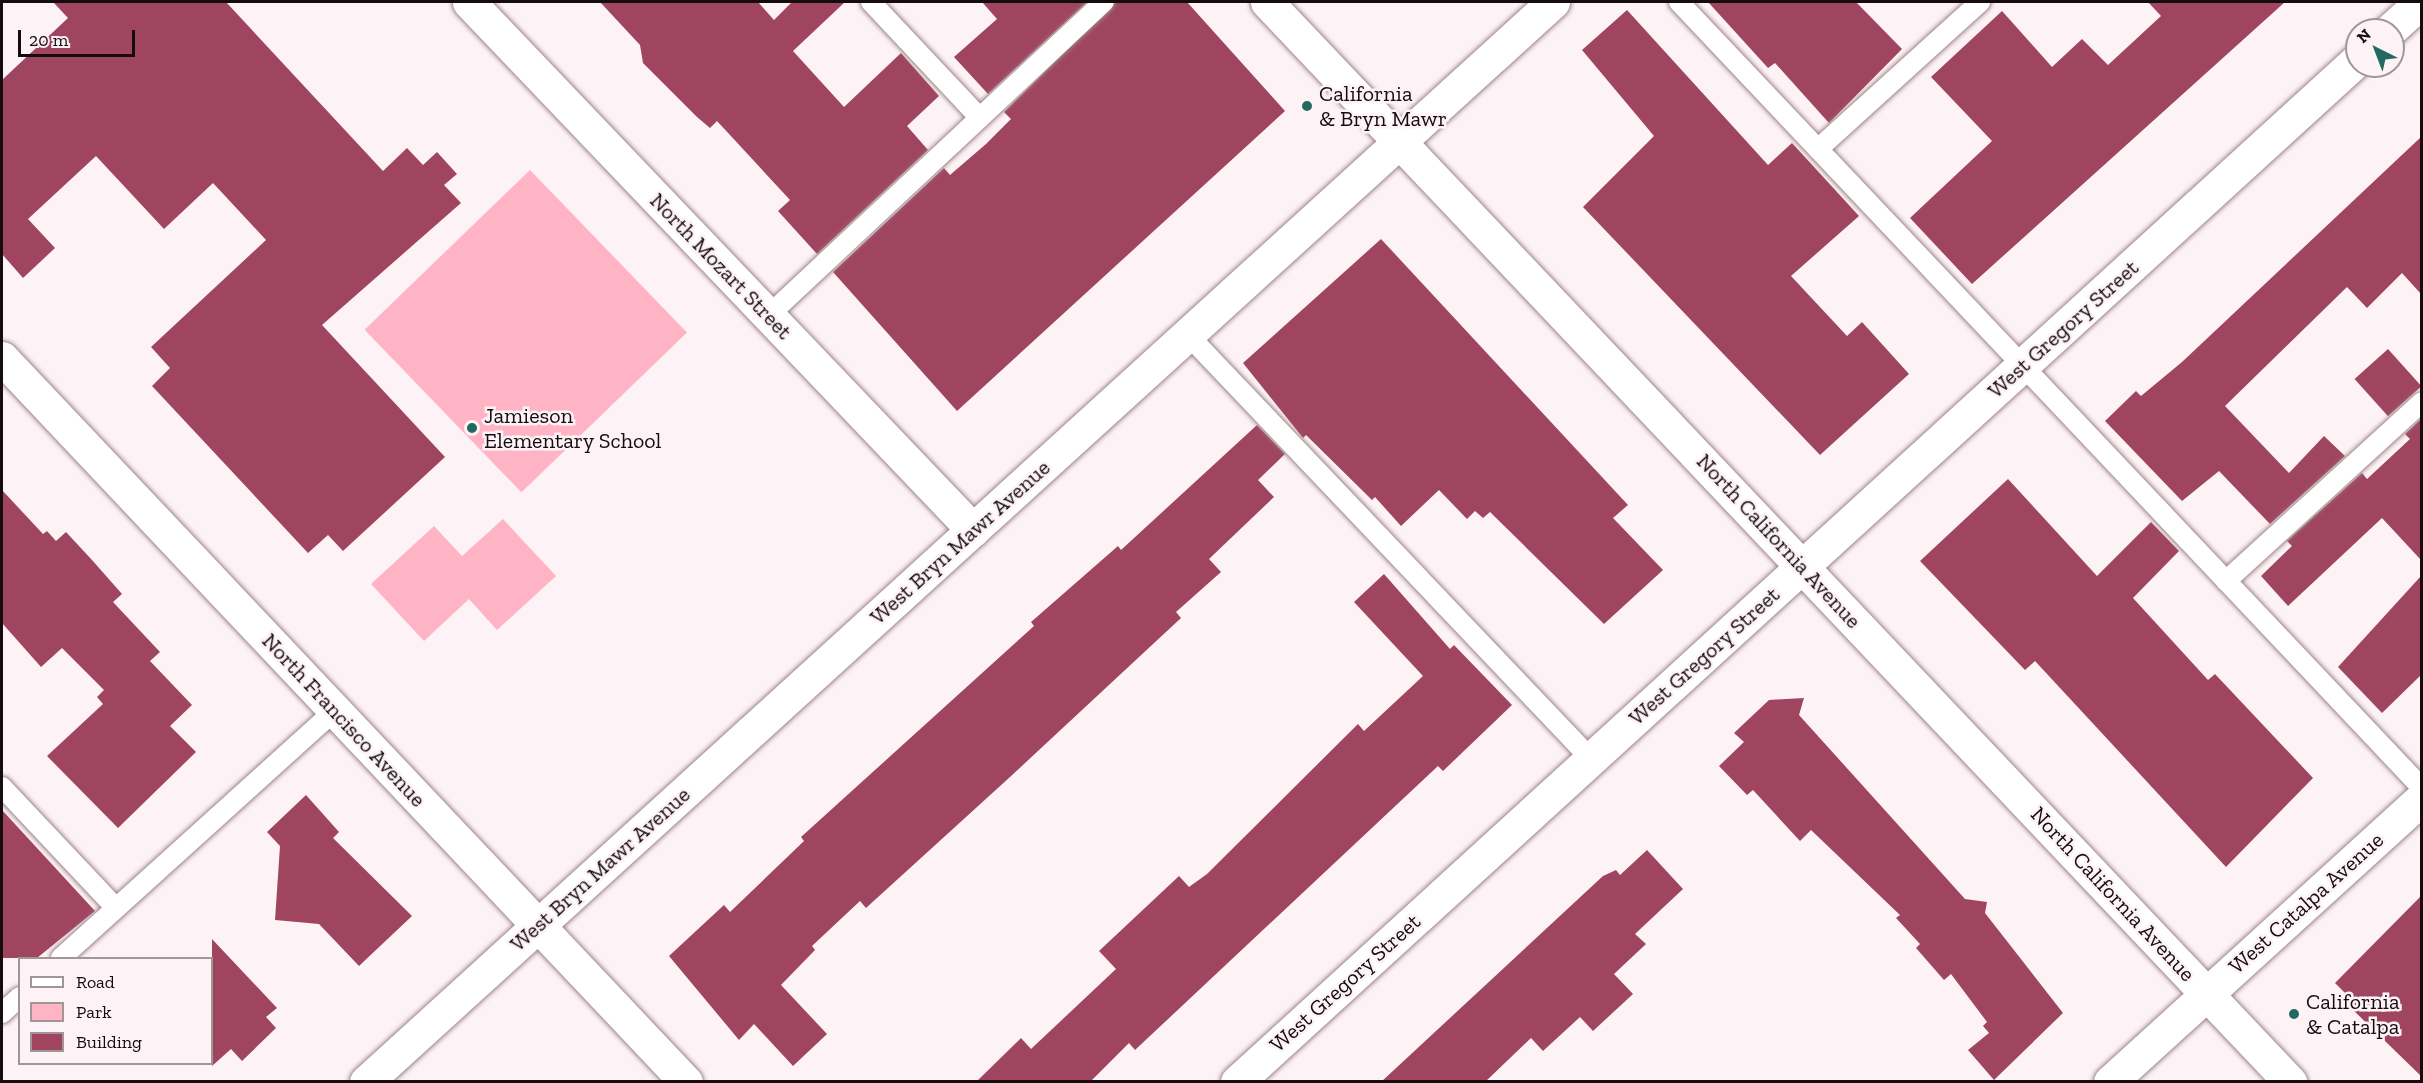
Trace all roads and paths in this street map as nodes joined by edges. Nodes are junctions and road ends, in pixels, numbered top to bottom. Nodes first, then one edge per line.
1 (469, 2) edge
2 (871, 2) edge
3 (1104, 2) edge
4 (1267, 2) edge
5 (1554, 2) edge
6 (1679, 2) edge
7 (1980, 2) edge
8 (2421, 2) edge
9 (2403, 18) edge
10 (2345, 71) edge
11 (980, 118) junction
12 (1400, 141) junction
13 (1818, 149) junction
14 (768, 316) junction
15 (1188, 335) junction
16 (2, 358) edge
17 (2023, 366) junction
18 (2421, 402) edge
19 (973, 530) junction
20 (1803, 567) junction
21 (2226, 581) junction
22 (335, 710) junction
23 (1591, 759) junction
24 (2, 787) edge
25 (2421, 788) edge
26 (2421, 798) edge
27 (116, 908) junction
28 (538, 925) junction
29 (63, 957) edge
30 (2207, 993) junction
31 (18, 999) edge
32 (2, 1013) edge
33 (366, 1082) edge
34 (686, 1082) edge
35 (1237, 1082) edge
36 (2110, 1082) edge
37 (2290, 1082) edge

1 - 14 street, North Mozart Street
2 - 11 lane
3 - 11 lane
4 - 12 street, North California Avenue
5 - 12 street, West Bryn Mawr Avenue
6 - 13 lane
7 - 13 lane
8 - 9 street
10 - 17 street, West Gregory Street
11 - 14 lane
12 - 15 street, West Bryn Mawr Avenue
12 - 20 street, North California Avenue
13 - 17 lane
14 - 19 street, North Mozart Street
15 - 19 street, West Bryn Mawr Avenue
15 - 23 lane
16 - 22 street, North Francisco Avenue
17 - 20 street, West Gregory Street
17 - 21 lane
18 - 21 lane
19 - 28 street, West Bryn Mawr Avenue
20 - 23 street, West Gregory Street
20 - 30 street, North California Avenue
21 - 25 lane
22 - 27 lane
22 - 28 street, North Francisco Avenue
23 - 35 street, West Gregory Street
24 - 27 lane
26 - 30 street, West Catalpa Avenue
27 - 29 lane
28 - 33 street, West Bryn Mawr Avenue
28 - 34 street, North Francisco Avenue
30 - 36 street, West Catalpa Avenue
30 - 37 street, North California Avenue
31 - 32 lane

